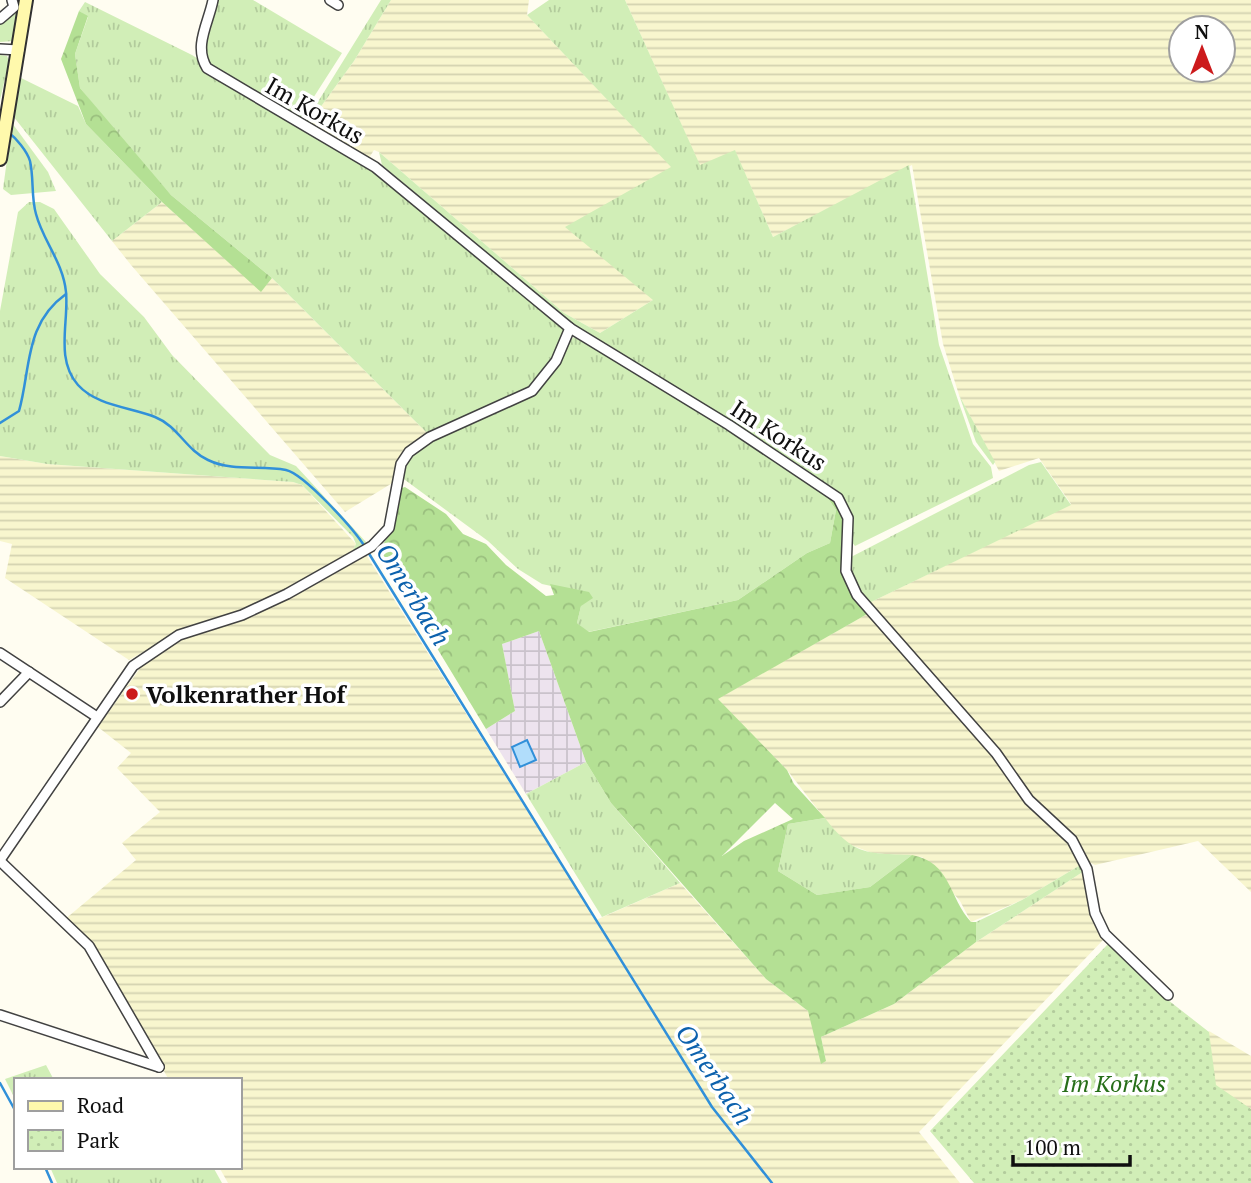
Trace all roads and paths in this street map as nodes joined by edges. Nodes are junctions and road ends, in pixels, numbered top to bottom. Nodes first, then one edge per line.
1 (26, 0) edge
2 (213, 0) edge
3 (13, 3) edge
4 (0, 19) edge
5 (0, 49) edge
6 (19, 50) junction
7 (0, 159) edge
8 (570, 328) junction
9 (0, 653) edge
10 (29, 672) junction
11 (0, 702) edge
12 (97, 717) junction
13 (0, 861) edge
14 (1168, 995) dead end
15 (0, 1015) edge

1 - 6 main road
2 - 8 street, Im Korkus
3 - 4 street
5 - 6 street
6 - 7 main road
8 - 12 street
8 - 14 street, Im Korkus
9 - 10 street
10 - 11 street
10 - 12 street
12 - 13 street
13 - 15 street

